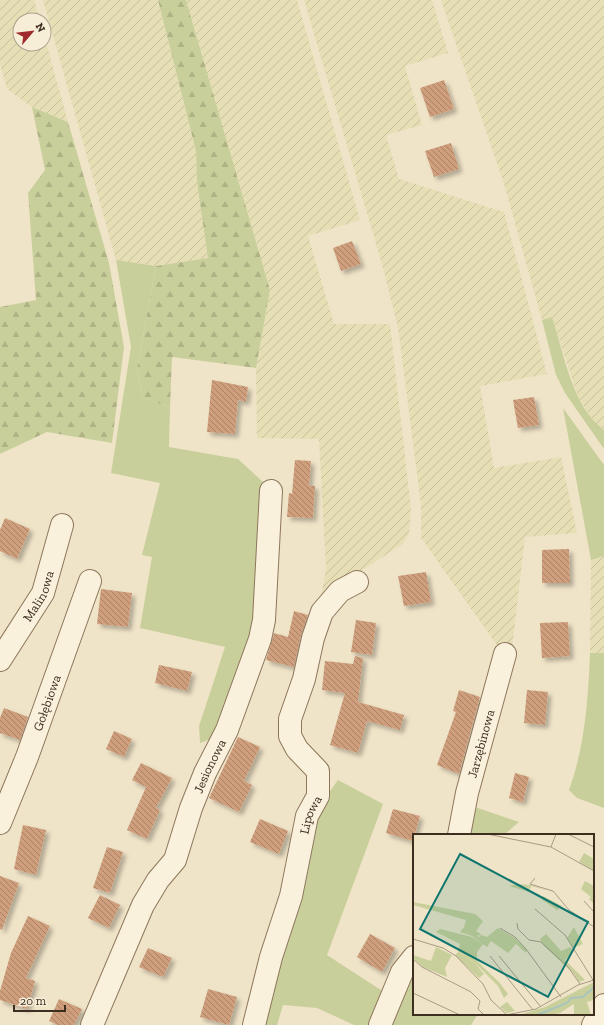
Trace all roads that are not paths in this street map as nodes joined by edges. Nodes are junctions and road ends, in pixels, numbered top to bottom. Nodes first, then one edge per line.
1 (271, 491) dead end
2 (62, 525) dead end
3 (90, 581) dead end
4 (357, 582) dead end
5 (505, 654) dead end
6 (0, 660) edge
7 (0, 823) edge
8 (459, 834) edge
9 (413, 958) edge
10 (604, 1005) edge
11 (92, 1025) edge
12 (254, 1025) edge
13 (380, 1025) edge
14 (593, 1025) edge

1 - 11 street, Jesionowa
2 - 6 street, Malinowa
3 - 7 street, Gołębiowa
4 - 12 street, Lipowa
5 - 8 street, Jarzębinowa
9 - 13 street
10 - 14 street

